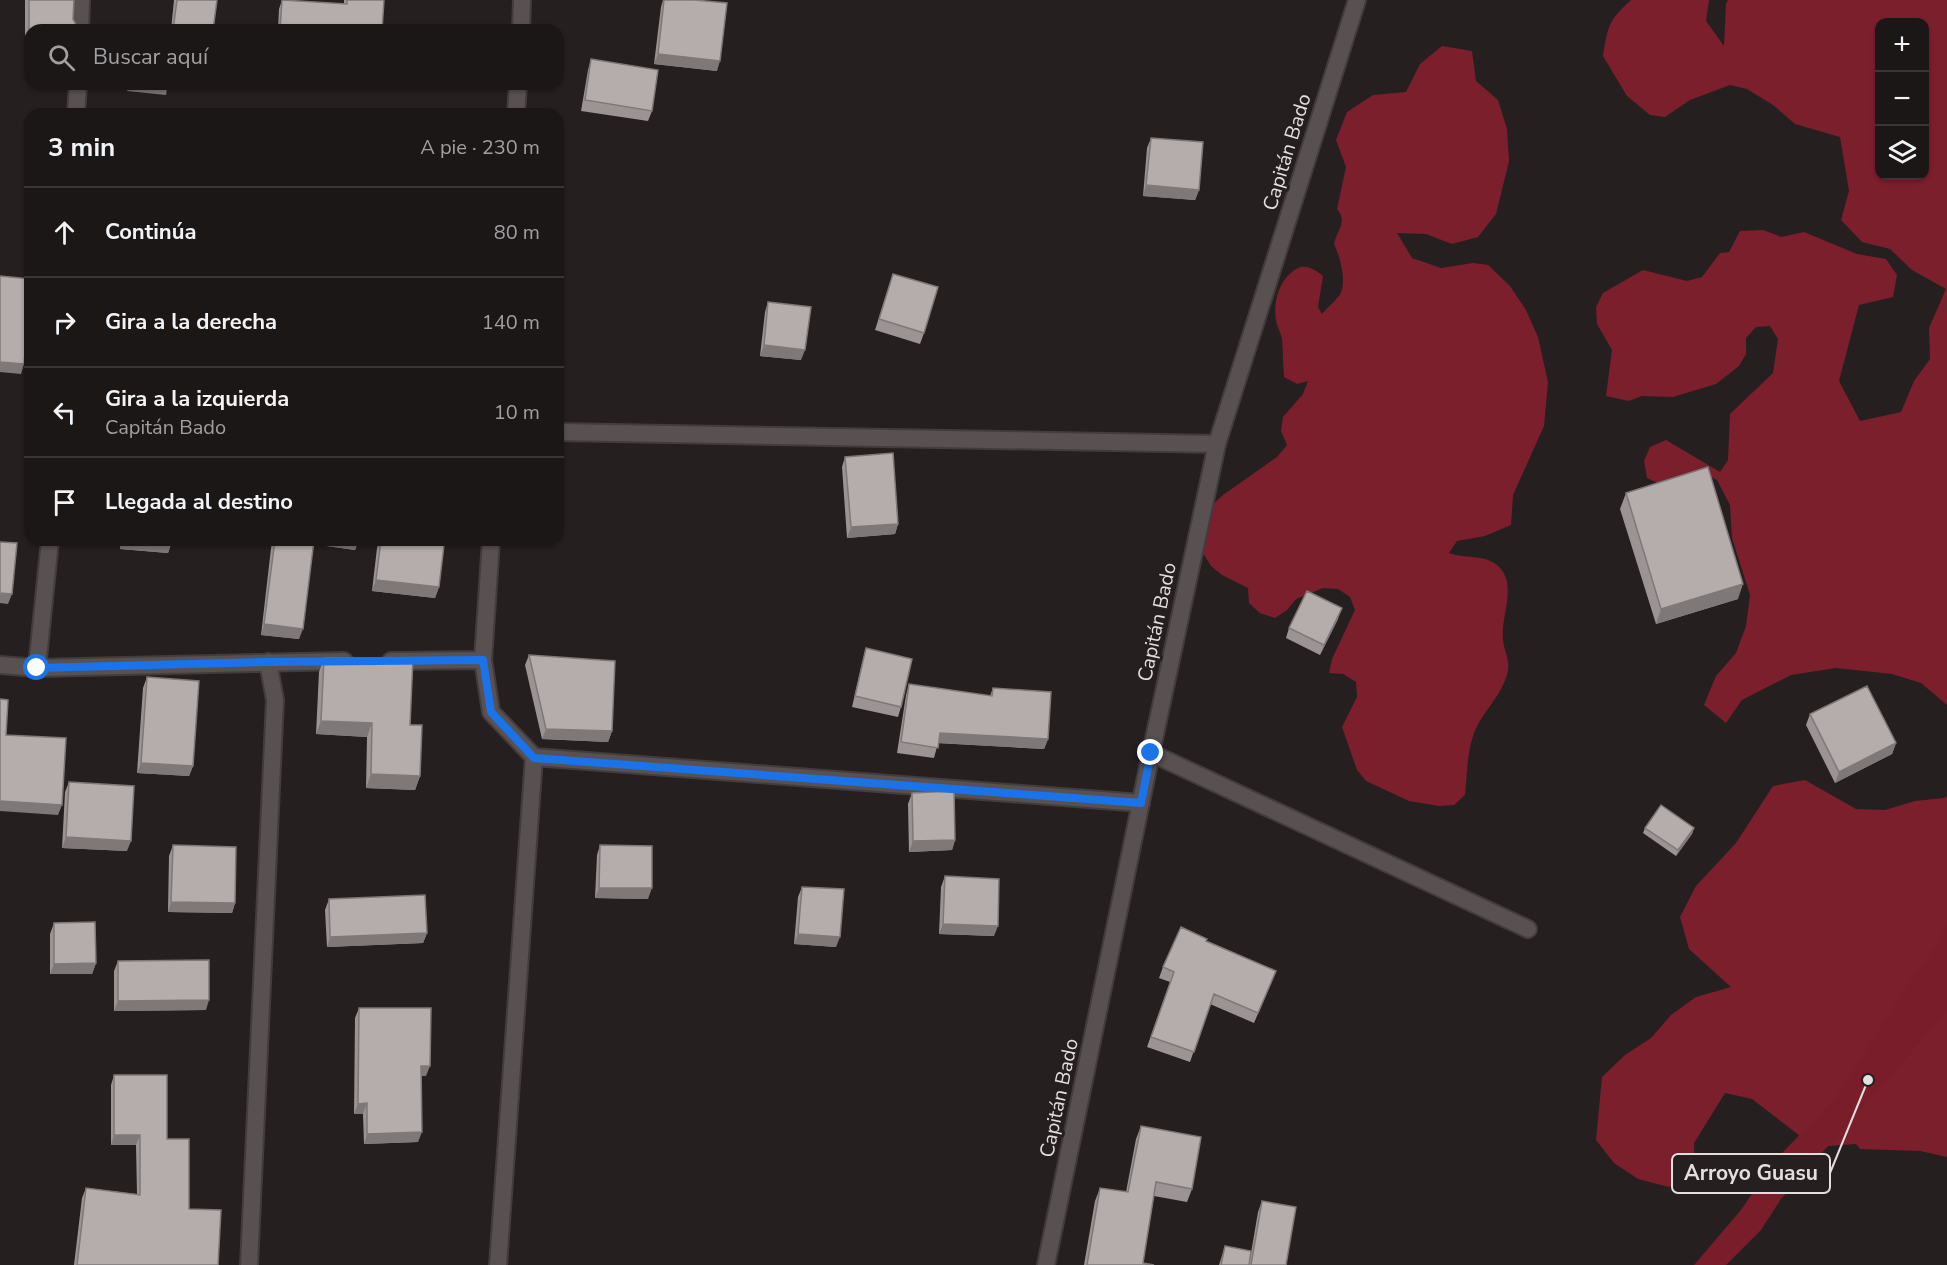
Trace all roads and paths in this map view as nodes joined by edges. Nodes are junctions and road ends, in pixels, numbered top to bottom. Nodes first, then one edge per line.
1 (81, 0) edge
2 (522, 0) edge
3 (1357, 0) edge
4 (80, 24) edge
5 (521, 24) edge
6 (78, 90) edge
7 (518, 90) edge
8 (76, 108) edge
9 (516, 108) edge
10 (564, 432) edge
11 (1217, 444) junction
12 (49, 546) edge
13 (491, 546) edge
14 (483, 660) junction
15 (268, 662) junction
16 (0, 665) edge
17 (37, 668) junction
18 (1151, 753) junction
19 (534, 758) junction
20 (1141, 803) junction
21 (1528, 929) dead end
22 (249, 1265) edge
23 (498, 1265) edge
24 (1046, 1265) edge

1 - 4 street
2 - 5 street
3 - 11 street, Capitán Bado
6 - 8 street
7 - 9 street
10 - 11 street
11 - 18 street, Capitán Bado
12 - 17 street
13 - 14 street
14 - 15 street
14 - 19 street
15 - 17 street
15 - 22 street
16 - 17 street
18 - 20 street, Capitán Bado
18 - 21 street
19 - 20 street
19 - 23 street
20 - 24 street, Capitán Bado

